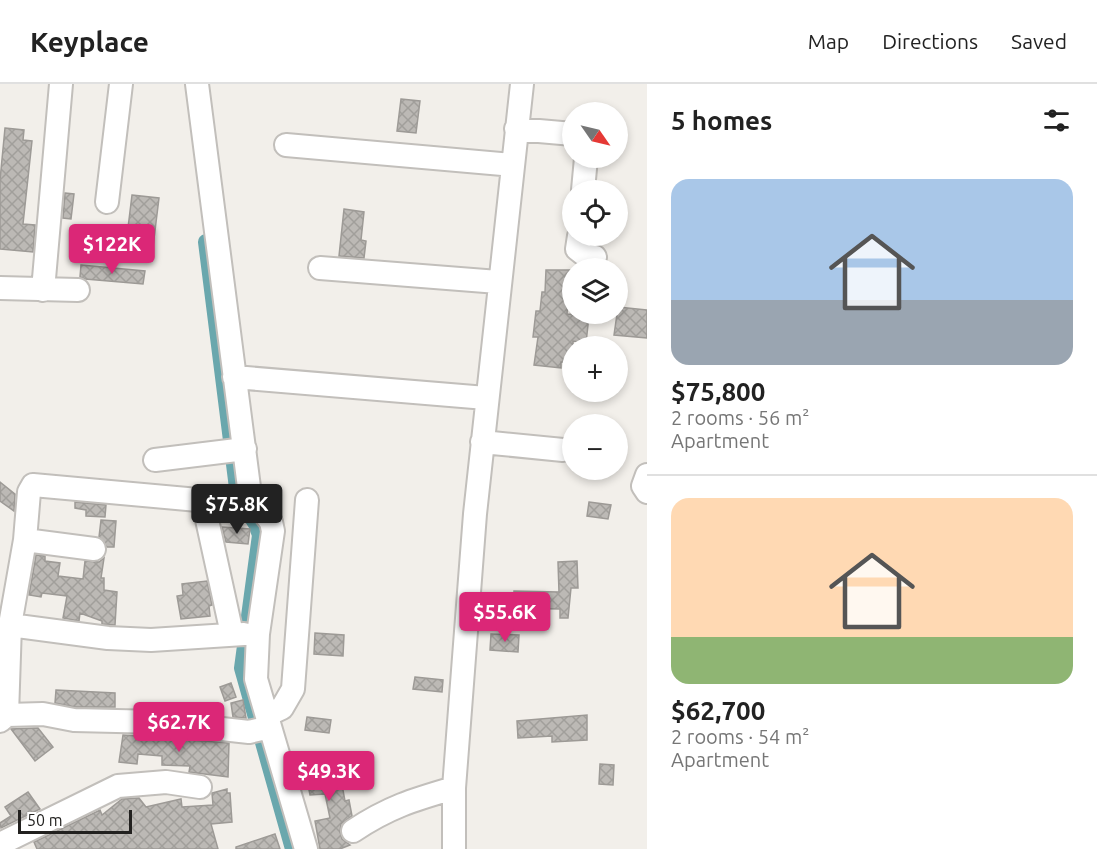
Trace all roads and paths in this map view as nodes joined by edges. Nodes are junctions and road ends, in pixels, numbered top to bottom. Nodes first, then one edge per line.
1 (61, 84) edge
2 (121, 84) edge
3 (197, 84) edge
4 (522, 84) edge
5 (516, 129) junction
6 (562, 133) edge
7 (286, 145) dead end
8 (512, 165) junction
9 (107, 202) dead end
10 (577, 246) edge
11 (595, 257) dead end
12 (320, 268) dead end
13 (498, 282) junction
14 (0, 288) edge
15 (43, 290) junction
16 (78, 290) dead end
17 (234, 377) junction
18 (486, 398) junction
19 (482, 442) junction
20 (235, 450) junction
21 (562, 450) edge
22 (155, 460) dead end
23 (647, 475) edge
24 (647, 492) edge
25 (308, 501) dead end
26 (25, 540) junction
27 (94, 549) dead end
28 (10, 625) junction
29 (245, 634) junction
30 (3, 707) edge
31 (262, 726) junction
32 (200, 787) dead end
33 (454, 788) junction
34 (353, 831) dead end
35 (3, 845) edge
36 (306, 849) edge
37 (454, 849) edge

1 - 15 street
2 - 9 street
3 - 17 street
4 - 5 street
5 - 6 street
5 - 8 street
7 - 8 street
8 - 13 street
10 - 11 street
12 - 13 street
13 - 18 street
14 - 15 street
15 - 16 street
17 - 18 street
17 - 20 street
18 - 19 street
19 - 21 street
19 - 33 street
20 - 22 street
20 - 29 street
23 - 24 street
25 - 31 street
26 - 27 street
26 - 28 street
26 - 29 street
28 - 29 street
28 - 30 street
29 - 31 street
30 - 31 street
31 - 36 street
32 - 35 street
33 - 34 street
33 - 37 street

